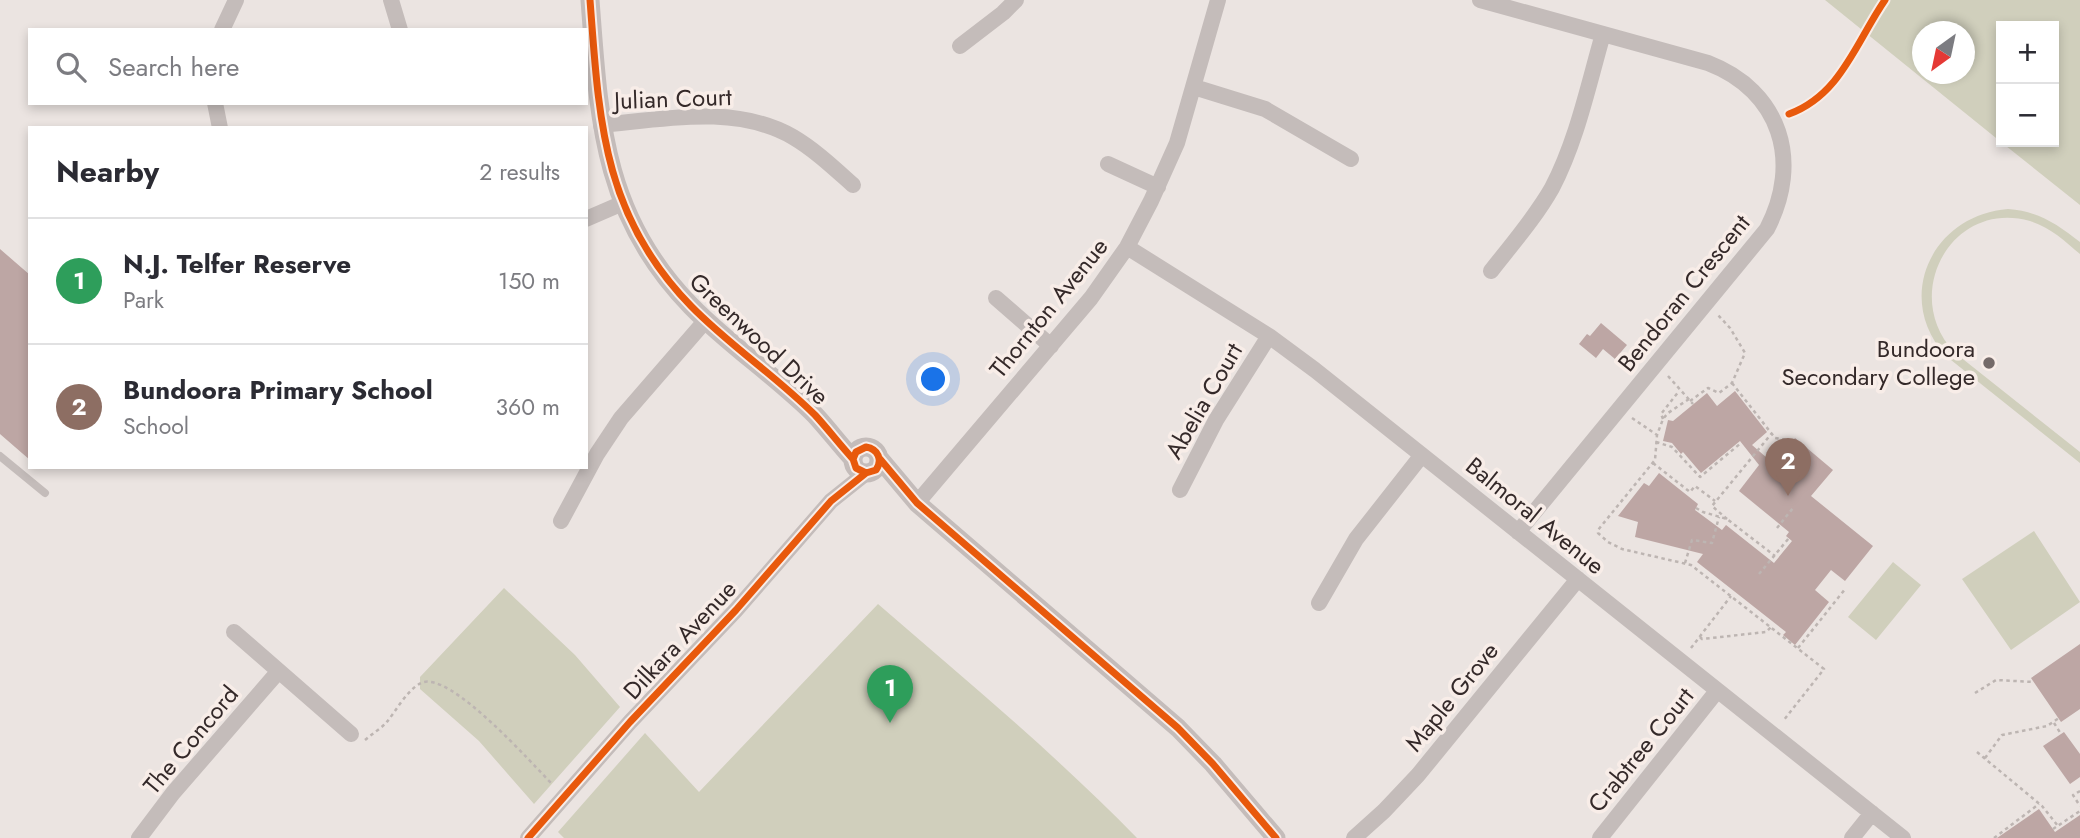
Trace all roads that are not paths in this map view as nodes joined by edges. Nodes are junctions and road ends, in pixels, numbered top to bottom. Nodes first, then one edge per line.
1 (236, 0) edge
2 (391, 0) edge
3 (590, 0) edge
4 (1016, 0) edge
5 (1218, 0) edge
6 (1480, 0) edge
7 (223, 28) edge
8 (399, 28) edge
9 (1602, 34) junction
10 (960, 46) dead end
11 (1194, 87) junction
12 (215, 105) edge
13 (601, 125) junction
14 (220, 126) edge
15 (1351, 159) dead end
16 (1108, 164) dead end
17 (853, 185) dead end
18 (1158, 187) junction
19 (623, 203) junction
20 (588, 218) edge
21 (1127, 247) junction
22 (1491, 271) dead end
23 (996, 298) dead end
24 (706, 320) junction
25 (1269, 336) junction
26 (1051, 346) junction
27 (1422, 455) junction
28 (0, 456) edge
29 (864, 462) junction
30 (1180, 490) dead end
31 (45, 493) dead end
32 (917, 503) junction
33 (561, 521) dead end
34 (1518, 531) junction
35 (1578, 579) junction
36 (1319, 603) dead end
37 (234, 632) dead end
38 (278, 672) junction
39 (1717, 691) junction
40 (351, 734) road end
41 (1872, 813) junction
42 (1272, 836) edge
43 (139, 838) edge
44 (528, 838) edge
45 (1354, 838) edge
46 (1600, 838) edge
47 (1852, 838) edge
48 (1903, 838) edge

1 - 7 street
2 - 8 street
3 - 13 street, Greenwood Drive
4 - 10 street
5 - 11 street, Thornton Avenue
6 - 9 street, Bendoran Crescent
9 - 22 street
9 - 34 street, Bendoran Crescent
11 - 15 street
11 - 18 street, Thornton Avenue
12 - 14 street
13 - 17 street, Julian Court
13 - 19 street, Greenwood Drive
16 - 18 street
18 - 21 street, Thornton Avenue
19 - 20 street
19 - 24 street, Greenwood Drive
21 - 25 street, Balmoral Avenue
21 - 26 street, Thornton Avenue
23 - 26 street
24 - 29 street, Greenwood Drive
24 - 33 street
25 - 27 street, Balmoral Avenue
25 - 30 street, Abelia Court
26 - 32 street, Thornton Avenue
27 - 34 street, Balmoral Avenue
27 - 36 street
28 - 31 lane
29 - 32 street, Greenwood Drive
29 - 44 street, Dilkara Avenue
32 - 42 street, Greenwood Drive
34 - 35 street, Balmoral Avenue
35 - 39 street, Balmoral Avenue
35 - 45 street, Maple Grove
37 - 38 street
38 - 40 street
38 - 43 street, The Concord
39 - 41 street, Balmoral Avenue
39 - 46 street, Crabtree Court
41 - 47 street
41 - 48 street, Balmoral Avenue

